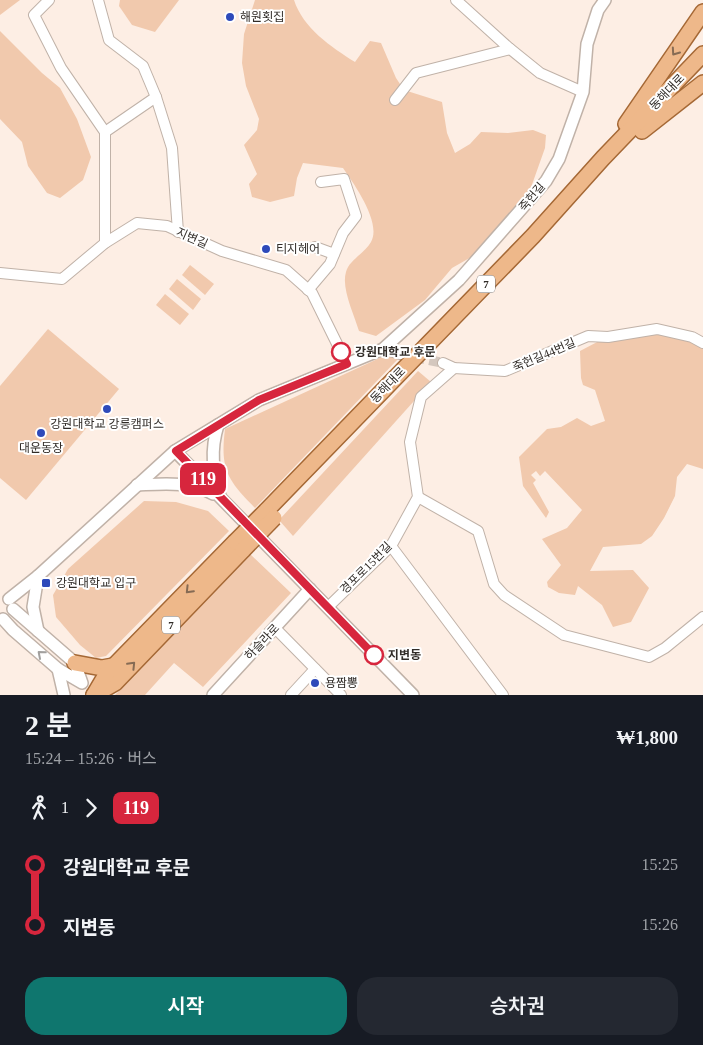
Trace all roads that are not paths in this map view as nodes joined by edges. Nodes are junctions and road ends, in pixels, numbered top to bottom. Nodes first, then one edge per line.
1 (49, 0) edge
2 (98, 0) edge
3 (456, 0) edge
4 (605, 0) edge
5 (703, 12) edge
6 (510, 49) junction
7 (703, 54) edge
8 (703, 67) edge
9 (703, 83) edge
10 (583, 92) junction
11 (156, 97) junction
12 (395, 100) dead end
13 (642, 131) junction
14 (105, 132) junction
15 (603, 158) junction
16 (322, 182) dead end
17 (178, 232) junction
18 (105, 243) junction
19 (315, 247) dead end
20 (334, 254) junction
21 (0, 273) edge
22 (308, 290) junction
23 (703, 342) edge
24 (383, 350) junction
25 (400, 354) tunnel mouth
26 (443, 363) tunnel mouth
27 (347, 364) junction
28 (454, 368) junction
29 (218, 425) junction
30 (176, 451) junction
31 (137, 485) junction
32 (220, 497) junction
33 (418, 498) junction
34 (270, 514) junction
35 (239, 546) junction
36 (390, 546) junction
37 (38, 576) junction
38 (310, 589) junction
39 (7, 601) edge
40 (328, 607) junction
41 (703, 617) edge
42 (2, 619) edge
43 (275, 628) junction
44 (38, 631) junction
45 (75, 664) junction
46 (114, 666) junction
47 (58, 669) junction
48 (315, 669) junction
49 (82, 683) junction
50 (64, 695) edge
51 (94, 695) edge
52 (213, 695) edge
53 (291, 695) edge
54 (340, 695) edge
55 (413, 695) edge
56 (503, 695) edge

1 - 14 street
2 - 11 street
3 - 6 street
4 - 10 street, 죽헌길
5 -> 15 main road
6 - 10 street
6 - 12 street
7 - 15 main road, 동해대로 / 7
8 - 13 main road, 동해대로 / 7
9 - 13 main road
10 - 24 street, 죽헌길
11 - 14 street
11 - 17 street
13 - 34 main road, 동해대로 / 7
14 - 18 street
15 - 34 main road, 동해대로 / 7
16 - 20 street
17 - 18 street, 지변길
17 - 22 street, 지변길
18 - 21 street, 지변길
19 - 20 street
20 - 22 street
22 - 27 street, 지변길
23 - 28 street, 죽헌길44번길
24 - 25 street
24 - 27 street
26 - 28 street, 죽헌길44번길
27 - 29 street
28 - 33 street
29 - 30 street
29 - 32 street
30 - 31 street
30 - 32 street
31 - 32 street
31 - 37 street
32 - 38 street
33 - 36 street, 경포로15번길
33 - 41 street
34 - 35 main road, 동해대로 / 7, bridge
35 -> 46 main road, 동해대로 / 7
51 -> 35 main road, 동해대로 / 7
36 - 40 street, 경포로15번길
36 - 56 street
37 - 39 street
37 - 44 street
38 - 40 street
38 - 43 street, 하슬라로
39 - 42 street
39 - 44 street
40 - 55 street
47 -> 42 street
43 - 48 street
43 - 52 street, 하슬라로
44 - 45 street
45 - 46 main road
45 - 49 street
46 - 51 main road, 동해대로 / 7
47 - 49 street
47 - 50 street
48 - 53 street
48 - 54 street
49 - 51 street

